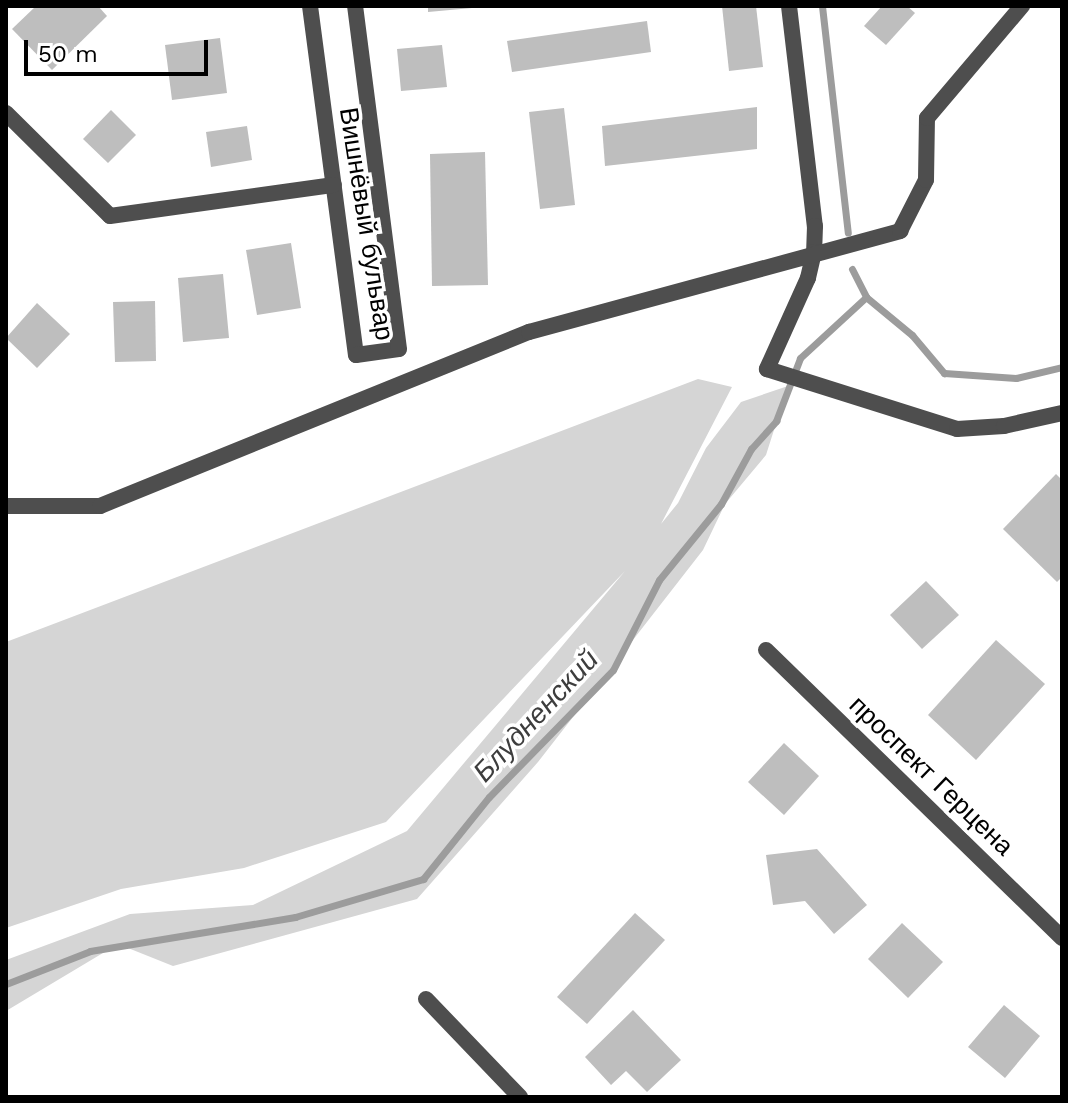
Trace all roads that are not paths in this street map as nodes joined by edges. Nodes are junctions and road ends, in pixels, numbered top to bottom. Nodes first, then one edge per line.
1 (310, 6) edge
2 (355, 6) edge
3 (789, 6) edge
4 (1022, 6) edge
5 (6, 113) edge
6 (334, 185) junction
7 (813, 258) junction
8 (1062, 413) edge
9 (6, 506) edge
10 (766, 650) dead end
11 (1062, 938) edge
12 (426, 999) dead end
13 (520, 1097) edge

1 - 6 street, Вишнёвый бульвар
2 - 6 street, Вишнёвый бульвар
3 - 7 street
4 - 7 street
5 - 6 street
7 - 8 street
7 - 9 street
10 - 11 street, проспект Герцена
12 - 13 street

